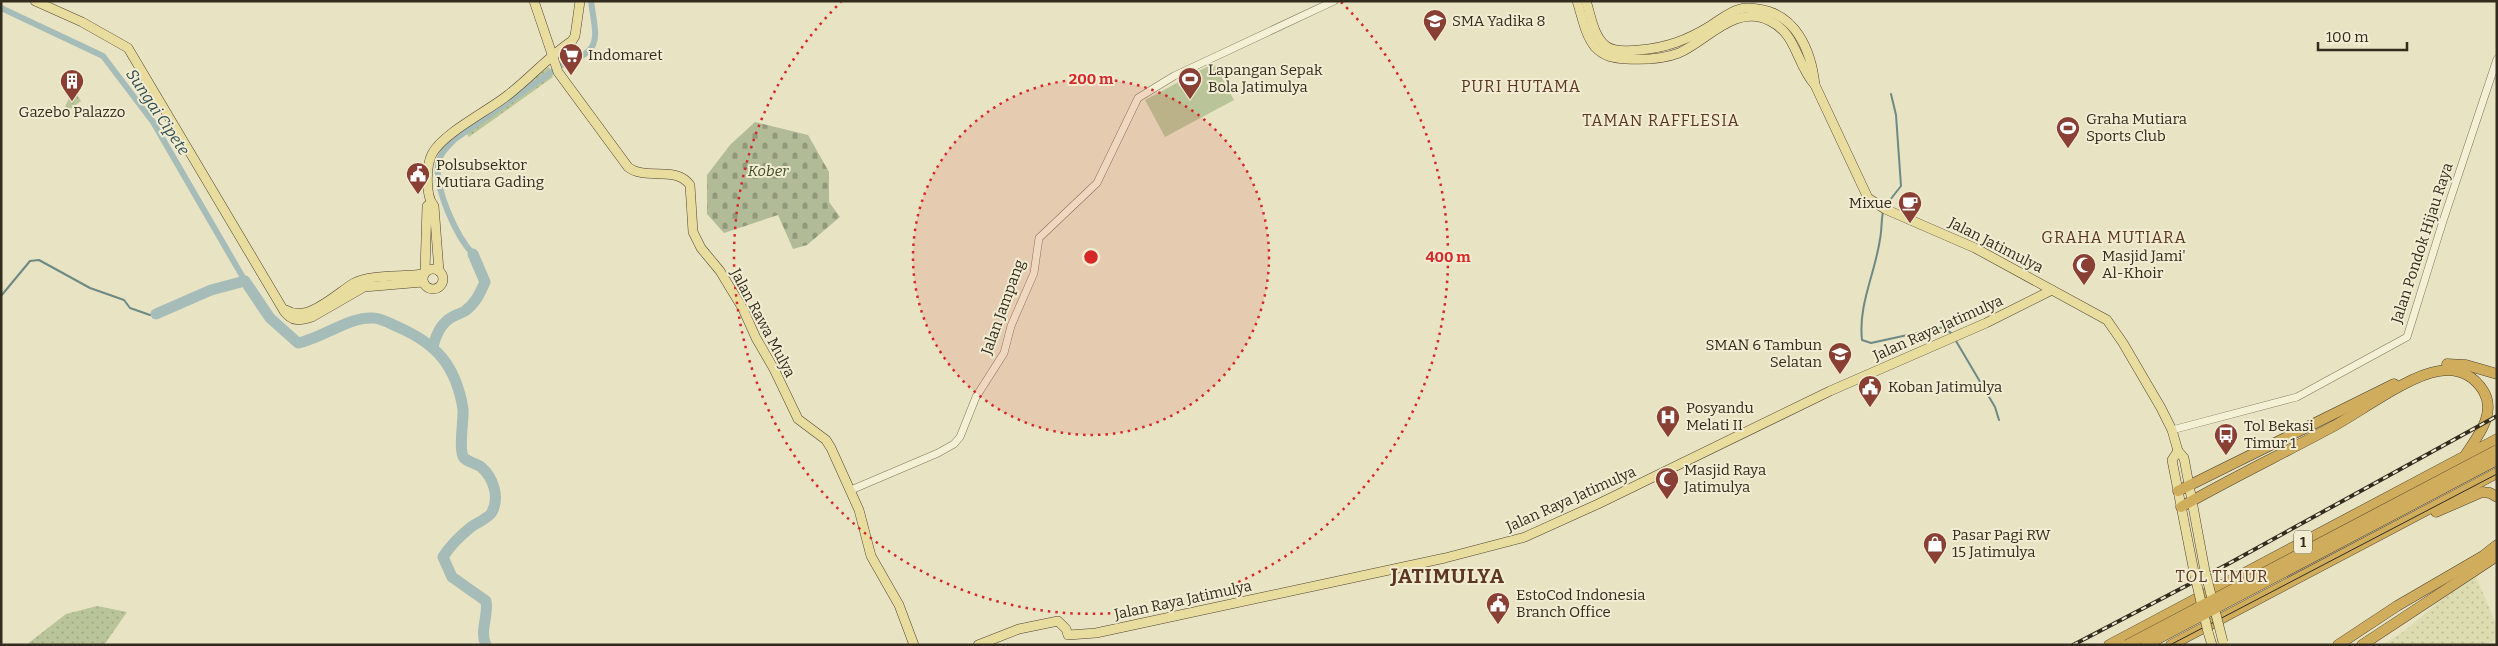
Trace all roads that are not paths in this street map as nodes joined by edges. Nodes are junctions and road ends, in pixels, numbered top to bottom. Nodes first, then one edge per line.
1 (36, 1) edge
2 (534, 1) edge
3 (580, 1) edge
4 (1334, 1) edge
5 (1577, 1) edge
6 (1586, 1) edge
7 (2497, 59) edge
8 (553, 60) junction
9 (1815, 85) junction
10 (431, 203) junction
11 (439, 272) junction
12 (424, 276) junction
13 (2052, 290) junction
14 (2497, 374) edge
15 (2172, 430) junction
16 (2497, 439) edge
17 (2497, 450) edge
18 (2178, 451) junction
19 (2464, 456) junction
20 (2497, 460) edge
21 (2215, 472) junction
22 (2497, 472) edge
23 (2220, 483) junction
24 (2190, 485) junction
25 (851, 490) junction
26 (2178, 490) junction
27 (2497, 497) edge
28 (2192, 500) junction
29 (2181, 507) junction
30 (2497, 545) edge
31 (2497, 556) edge
32 (2283, 586) junction
33 (2224, 643) edge
34 (914, 645) edge
35 (978, 645) edge
36 (2109, 645) edge
37 (2128, 645) edge
38 (2146, 645) edge
39 (2171, 645) edge
40 (2212, 645) edge
41 (2338, 645) edge
42 (2362, 645) edge

1 - 12 main road
2 - 8 main road, Jalan Rawa Mulya
3 - 8 main road
4 - 25 street, Jalan Jampang
5 - 9 main road, Jalan Jatimulya
6 - 9 main road, Jalan Jatimulya
7 - 15 street, Jalan Pondok Hijau Raya
8 - 10 main road
8 - 25 main road, Jalan Rawa Mulya
9 - 13 main road, Jalan Jatimulya
10 - 11 main road
10 - 12 main road
11 - 12 main road
11 - 12 main road
13 - 15 main road, Jalan Jatimulya
13 - 35 main road, Jalan Raya Jatimulya
14 - 21 highway
15 - 18 main road, Jalan Jatimulya
16 - 19 highway, 1
17 - 37 highway, 1, bridge
18 - 24 main road, Jalan Jatimulya
18 - 26 main road
19 - 23 highway
19 - 36 highway, 1
20 - 38 highway, 1, bridge
21 - 23 highway
21 - 24 highway
22 - 32 highway, 1
23 - 28 highway
24 - 26 highway
24 - 28 main road, Jalan Jatimulya
25 - 34 main road, Jalan Rawa Mulya
26 - 29 main road
27 - 32 highway
28 - 29 highway
28 - 33 main road, Jalan Jatimulya, bridge
29 - 40 main road, bridge
30 - 41 highway
31 - 42 highway
32 - 39 highway, 1

